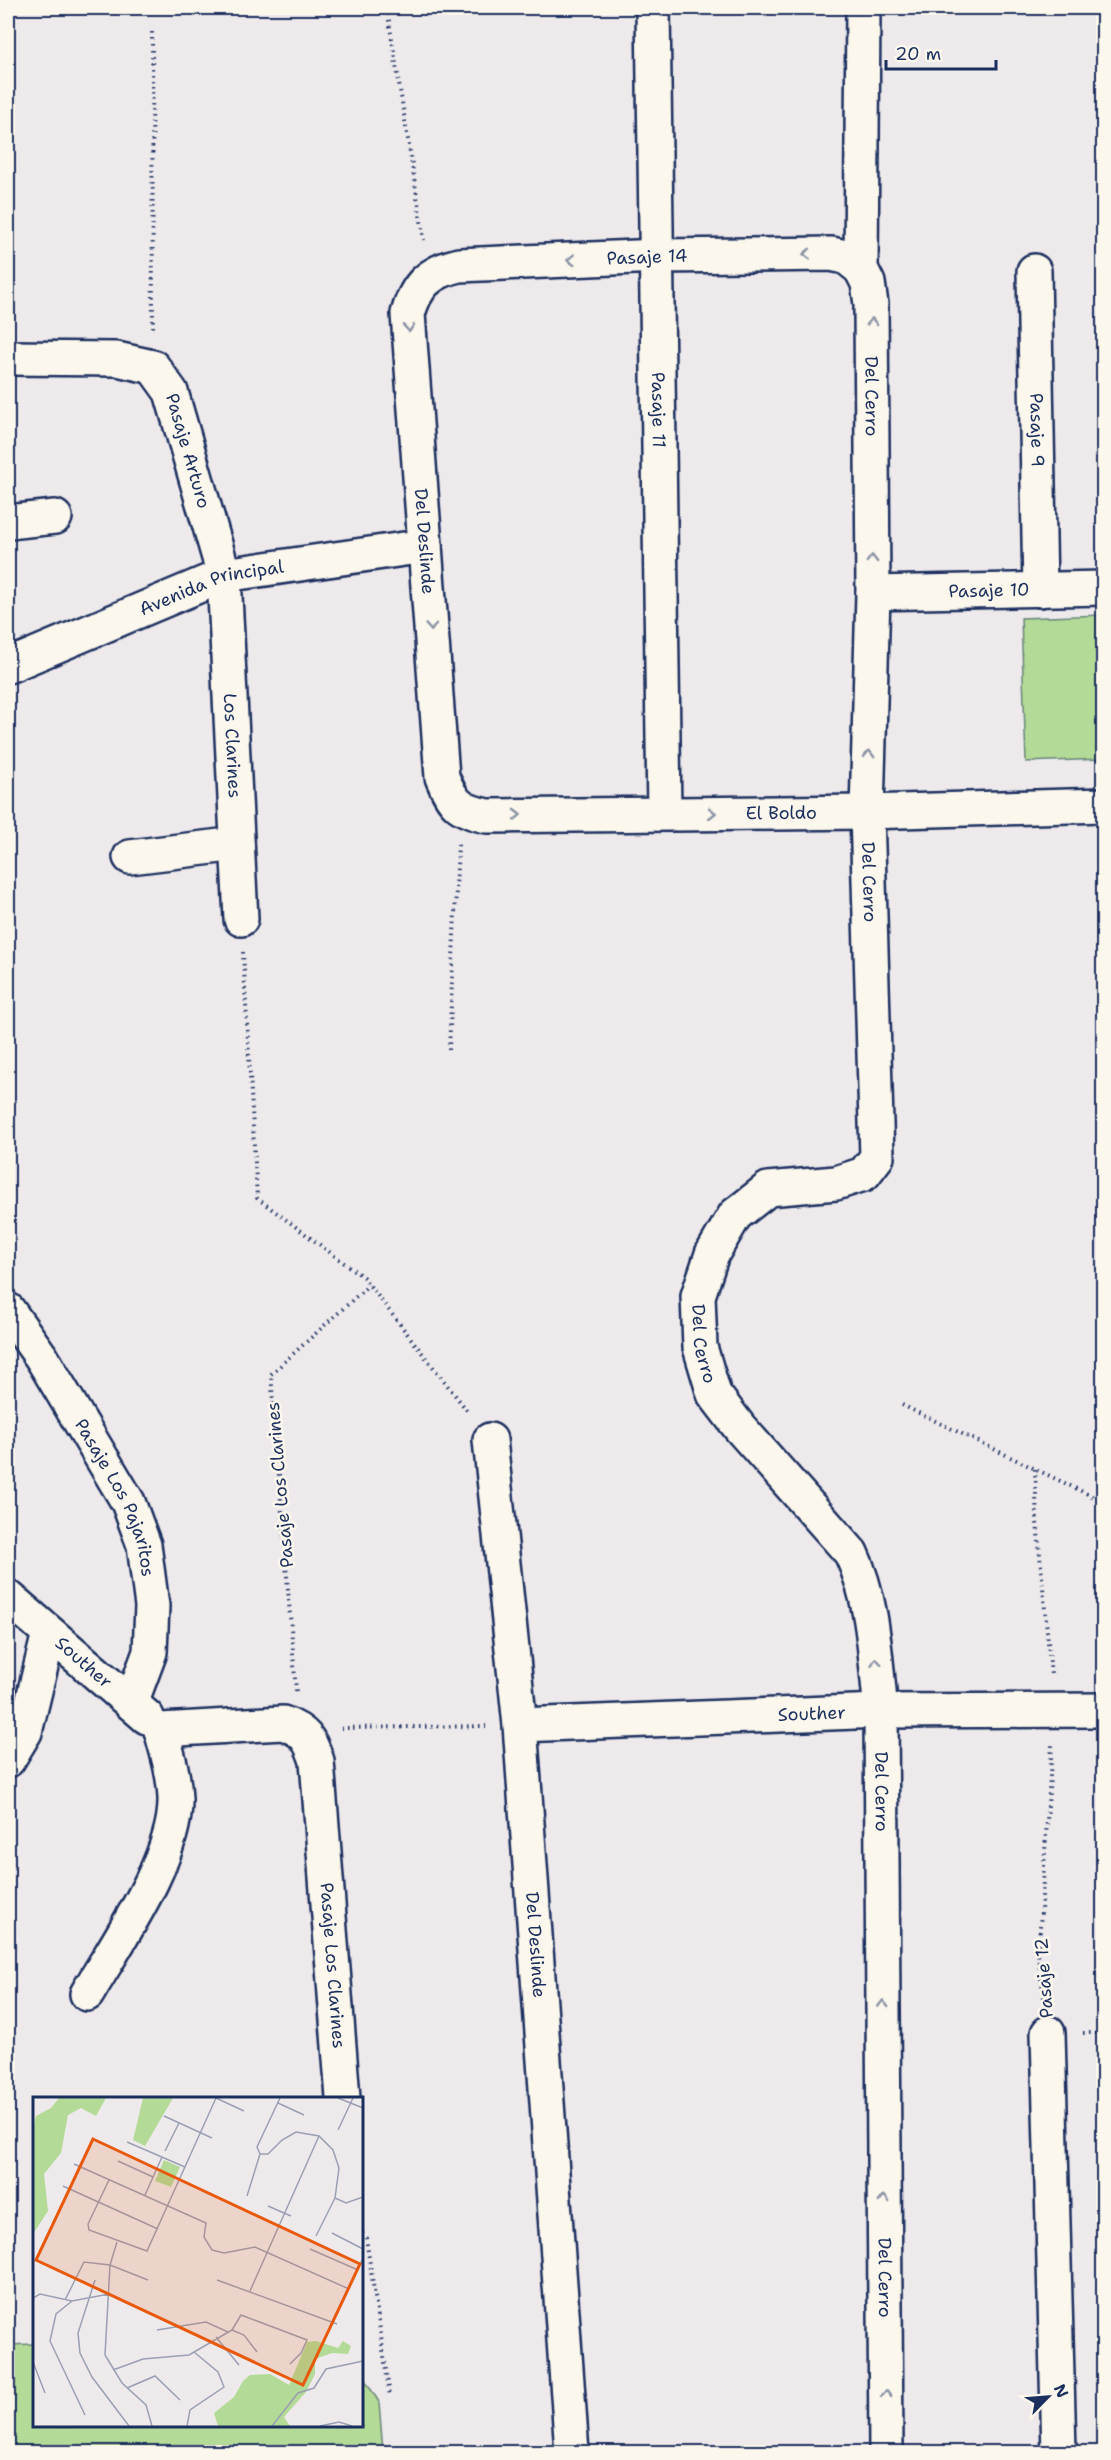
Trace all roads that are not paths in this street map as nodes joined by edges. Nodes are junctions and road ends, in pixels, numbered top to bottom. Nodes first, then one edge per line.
1 (653, 8) edge
2 (863, 8) edge
3 (658, 256) junction
4 (861, 269) junction
5 (1034, 271) dead end
6 (430, 277) joint
7 (8, 358) edge
8 (55, 517) dead end
9 (8, 522) edge
10 (425, 546) junction
11 (224, 575) junction
12 (1104, 588) edge
13 (1040, 590) junction
14 (873, 593) junction
15 (8, 666) edge
16 (1104, 805) edge
17 (460, 808) joint
18 (867, 812) junction
19 (664, 813) junction
20 (237, 844) junction
21 (130, 857) dead end
22 (241, 919) road end
23 (8, 1310) edge
24 (490, 1440) road end
25 (8, 1597) edge
26 (49, 1633) junction
27 (131, 1703) junction
28 (1104, 1710) edge
29 (881, 1711) junction
30 (520, 1725) junction
31 (161, 1730) junction
32 (8, 1760) edge
33 (87, 1994) dead end
34 (1048, 2033) road end
35 (344, 2097) edge
36 (572, 2452) edge
37 (886, 2452) edge
38 (1059, 2452) edge

1 - 3 street, Pasaje 11
2 - 4 street, Del Cerro
4 -> 3 street, Pasaje 14
3 -> 6 street, Pasaje 14
3 - 19 street, Pasaje 11
14 -> 4 street, Del Cerro
5 - 13 street, Pasaje 9
6 -> 10 street, Del Deslinde
7 - 11 street, Pasaje Arturo
8 - 9 street
10 - 11 street, Avenida Principal
10 -> 17 street, Del Deslinde
11 - 15 street, Avenida Principal
11 - 20 street, Los Clarines
12 - 13 street, Pasaje 10
13 - 14 street, Pasaje 10
18 -> 14 street, Del Cerro
16 - 18 street, El Boldo
17 -> 19 street, El Boldo
19 -> 18 street, El Boldo
29 -> 18 street, Del Cerro
20 - 21 street
20 - 22 street, Los Clarines
23 - 27 street, Pasaje Los Pajaritos
24 - 30 street, Del Deslinde
25 - 26 street, Souther
26 - 27 street, Souther
26 - 32 street
27 - 31 street, Souther
28 - 29 street, Souther
29 - 30 street, Souther
37 -> 29 street, Del Cerro
30 - 36 street, Del Deslinde
31 - 33 street
31 - 35 street, Pasaje Los Clarines
34 - 38 street, Pasaje 12

